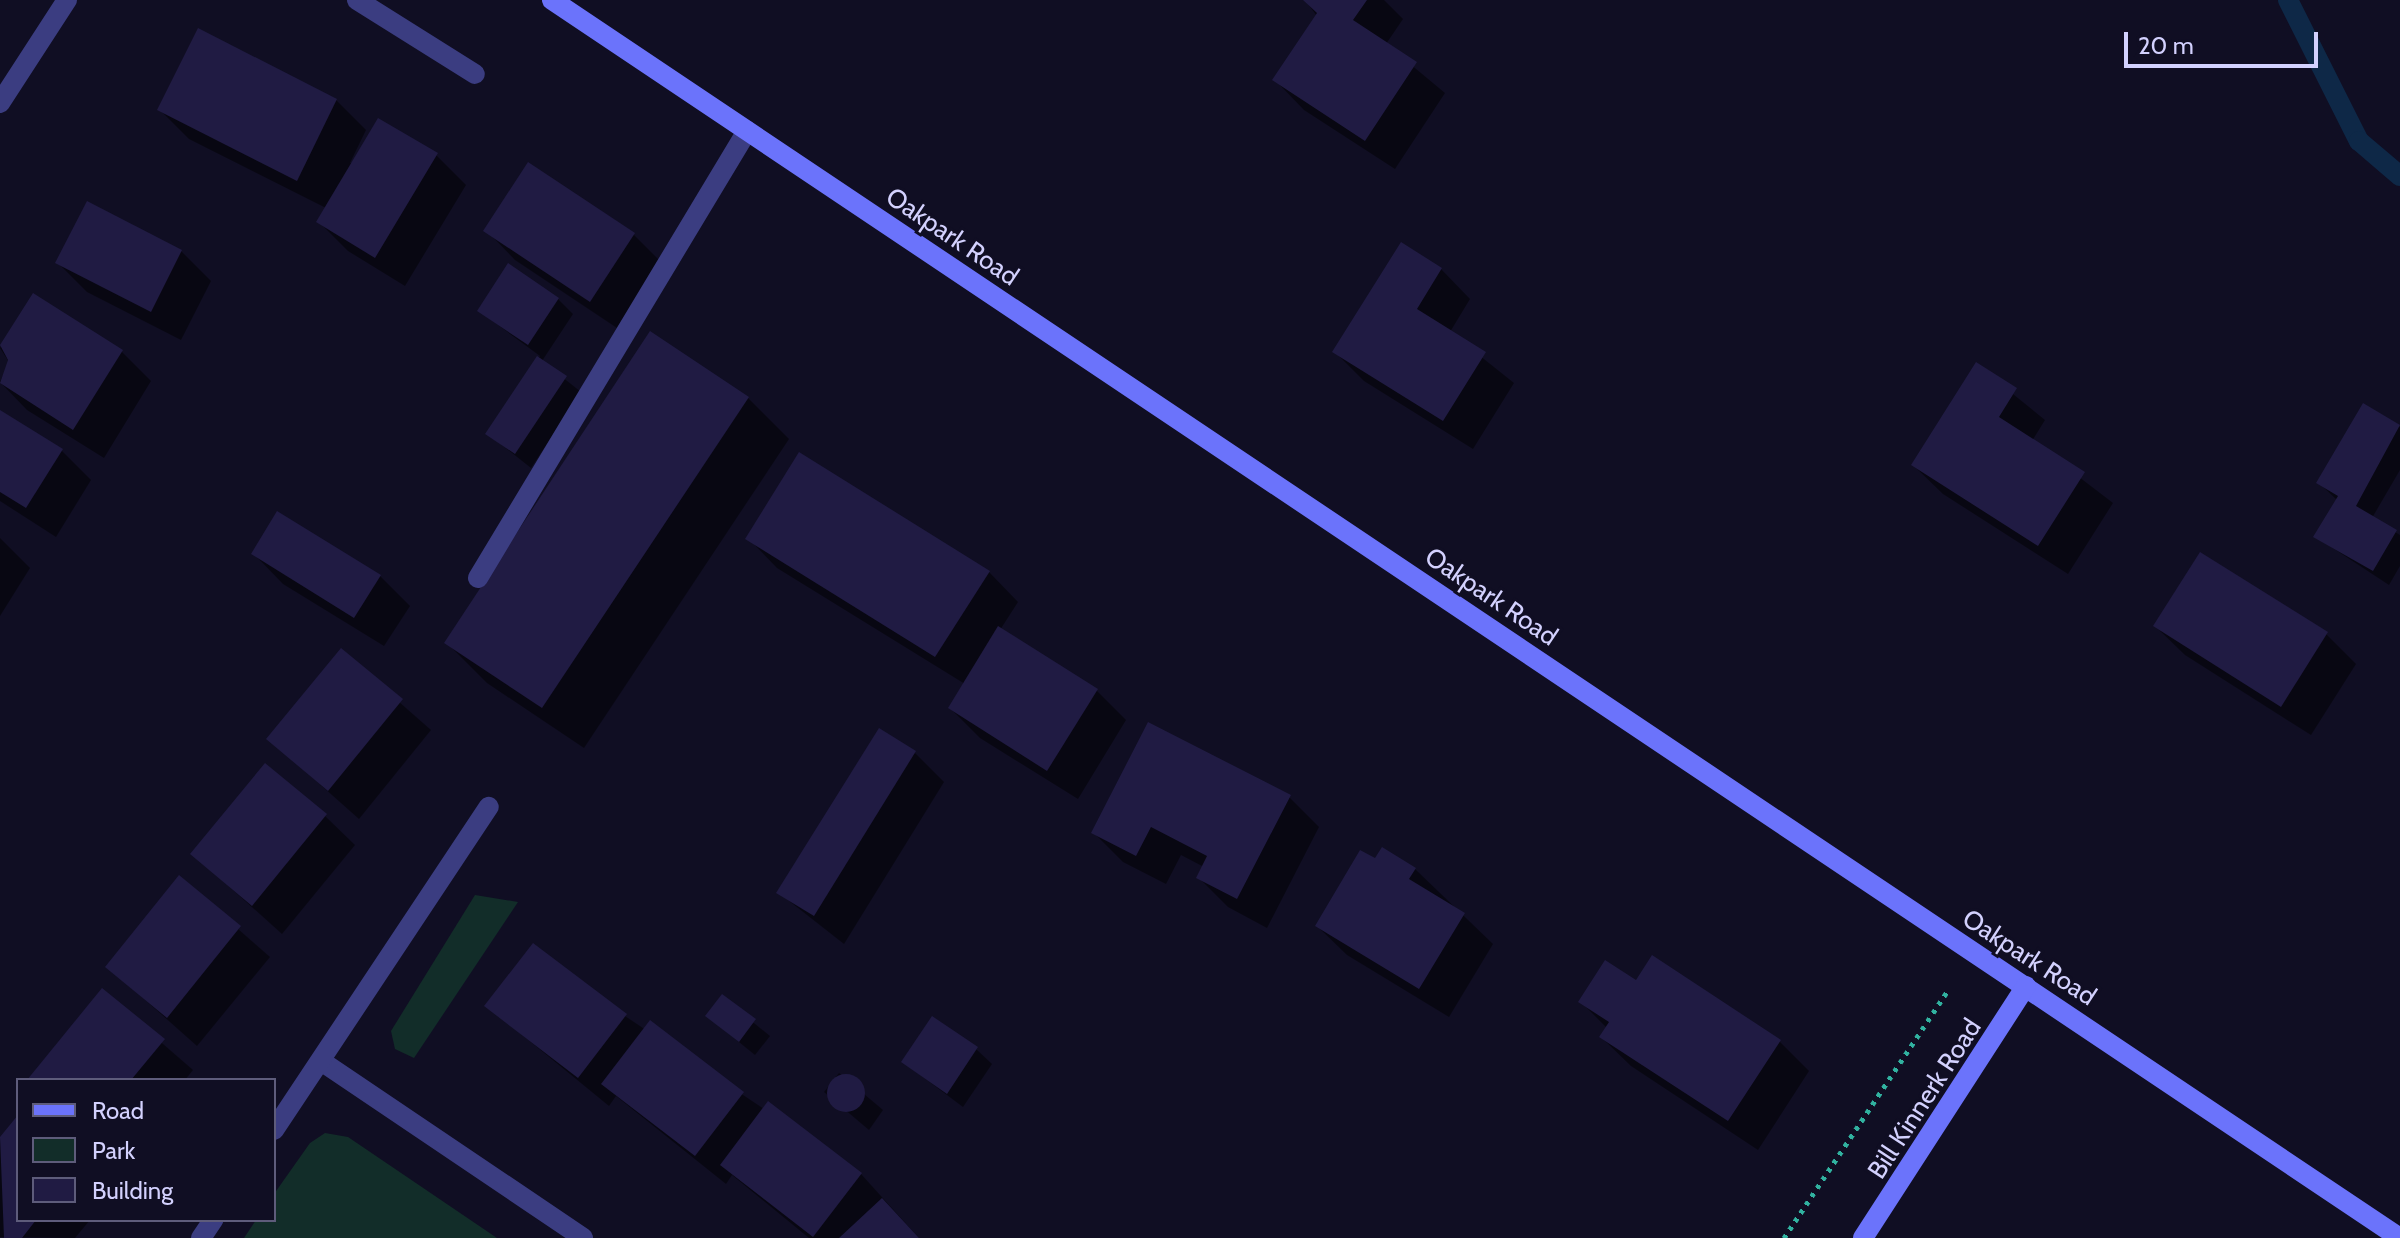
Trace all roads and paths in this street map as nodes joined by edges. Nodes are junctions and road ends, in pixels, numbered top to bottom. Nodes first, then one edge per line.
1 (67, 0) edge
2 (357, 0) edge
3 (552, 0) edge
4 (475, 74) dead end
5 (0, 103) edge
6 (747, 131) junction
7 (478, 578) dead end
8 (489, 807) dead end
9 (1972, 952) junction
10 (2026, 986) junction
11 (321, 1061) junction
12 (276, 1127) edge
13 (583, 1238) edge
14 (1784, 1238) edge
15 (1863, 1238) edge
16 (2400, 1238) edge

1 - 5 street
2 - 4 street
3 - 6 main road, Oakpark Road
6 - 7 street
6 - 9 main road, Oakpark Road
8 - 11 street
9 - 10 main road, Oakpark Road
9 - 14 path
10 - 15 main road, Bill Kinnerk Road
10 - 16 main road, Oakpark Road
11 - 12 street
11 - 13 street

